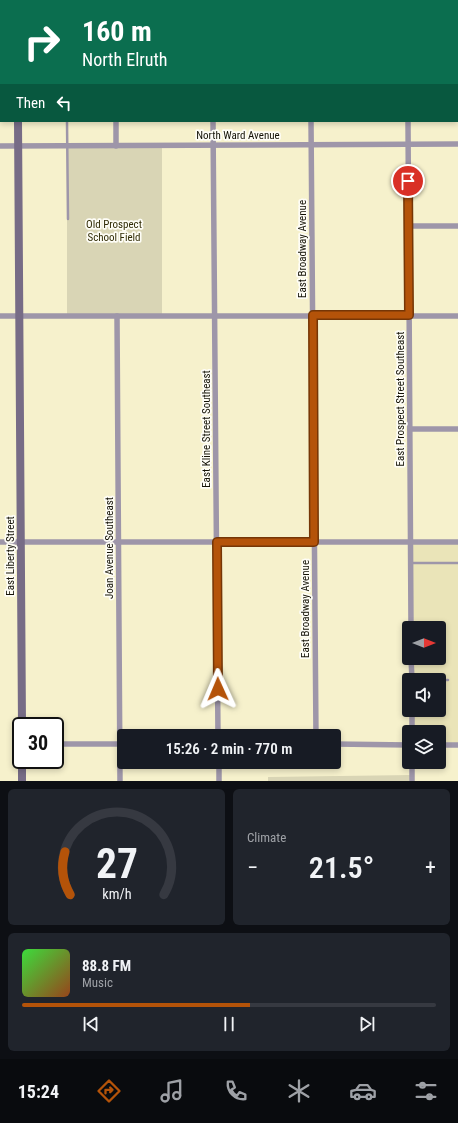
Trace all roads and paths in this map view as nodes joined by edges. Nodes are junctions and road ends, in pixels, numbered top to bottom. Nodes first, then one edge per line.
1 (18, 122) edge
2 (67, 122) edge
3 (116, 122) edge
4 (213, 122) edge
5 (311, 122) edge
6 (408, 122) edge
7 (408, 144) junction
8 (458, 144) edge
9 (214, 145) junction
10 (311, 145) junction
11 (0, 146) edge
12 (18, 146) junction
13 (67, 146) junction
14 (116, 146) junction
15 (68, 219) dead end
16 (409, 226) junction
17 (458, 226) edge
18 (20, 315) junction
19 (215, 315) junction
20 (313, 315) junction
21 (409, 315) junction
22 (0, 316) edge
23 (117, 316) junction
24 (458, 316) edge
25 (410, 429) junction
26 (458, 429) edge
27 (0, 542) edge
28 (21, 542) junction
29 (119, 542) junction
30 (217, 542) junction
31 (314, 542) junction
32 (411, 542) junction
33 (458, 542) edge
34 (411, 563) junction
35 (458, 563) edge
36 (411, 621) edge
37 (22, 717) edge
38 (122, 729) edge
39 (218, 729) edge
40 (316, 729) edge
41 (64, 744) edge
42 (117, 744) edge
43 (341, 744) edge
44 (402, 745) edge
45 (446, 745) edge
46 (458, 745) edge
47 (22, 769) edge
48 (121, 769) edge
49 (219, 769) edge
50 (412, 769) edge
51 (22, 781) edge
52 (120, 781) edge
53 (219, 781) edge
54 (412, 781) edge

1 - 12 street, East Liberty Street
2 - 13 lane
3 - 14 street
4 - 9 street, East Kline Street Southeast
5 - 10 street, East Broadway Avenue
6 - 7 street, East Prospect Street Southeast
7 - 8 street, North Ward Avenue
7 - 10 street, North Ward Avenue
7 - 16 street, East Prospect Street Southeast
9 - 10 street, North Ward Avenue
9 - 14 street, North Ward Avenue
9 - 19 street, East Kline Street Southeast
10 - 20 street, East Broadway Avenue
11 - 12 street, North Ward Avenue
12 - 13 street, North Ward Avenue
12 - 18 street, East Liberty Street
13 - 14 street, North Ward Avenue
13 - 15 lane
16 - 17 street
16 - 21 street, East Prospect Street Southeast
18 - 22 street
18 - 23 street
18 - 28 street, East Liberty Street
19 - 20 street
19 - 23 street
19 - 30 street, East Kline Street Southeast
20 - 21 street
20 - 31 street, East Broadway Avenue
21 - 24 street
21 - 25 street, East Prospect Street Southeast
23 - 29 street, Joan Avenue Southeast
25 - 26 street
25 - 32 street, East Prospect Street Southeast
27 - 28 street
28 - 29 street
28 - 37 street, East Liberty Street
29 - 30 street
29 - 38 street, Joan Avenue Southeast
30 - 31 street
30 - 39 street, East Kline Street Southeast
31 - 32 street
31 - 40 street, East Broadway Avenue
32 - 33 street
32 - 34 street, East Prospect Street Southeast
34 - 35 lane
34 - 36 street, East Prospect Street Southeast
41 - 42 street
43 - 44 street
45 - 46 street
47 - 51 street
48 - 52 street, Joan Avenue Southeast
49 - 53 street
50 - 54 street

